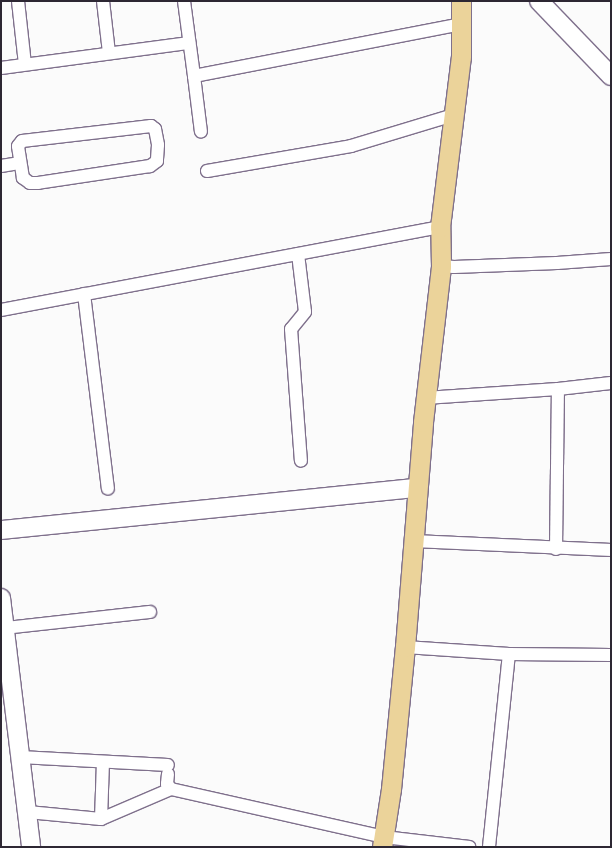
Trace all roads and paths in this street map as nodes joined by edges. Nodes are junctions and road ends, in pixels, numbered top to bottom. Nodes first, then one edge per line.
1 (18, 1) edge
2 (103, 1) edge
3 (184, 1) edge
4 (461, 1) edge
5 (465, 1) edge
6 (539, 1) edge
7 (461, 24) junction
8 (189, 43) junction
9 (109, 53) junction
10 (25, 64) junction
11 (1, 68) edge
12 (194, 76) junction
13 (611, 76) edge
14 (454, 115) junction
15 (201, 132) dead end
16 (19, 164) junction
17 (1, 166) edge
18 (207, 171) dead end
19 (440, 227) junction
20 (298, 254) junction
21 (611, 259) edge
22 (440, 266) junction
23 (84, 294) junction
24 (1, 310) edge
25 (611, 383) edge
26 (558, 389) junction
27 (425, 398) junction
28 (301, 462) dead end
29 (108, 488) dead end
30 (418, 488) junction
31 (1, 530) edge
32 (414, 541) junction
33 (556, 549) junction
34 (611, 550) edge
35 (1, 598) edge
36 (150, 612) dead end
37 (5, 628) junction
38 (406, 648) junction
39 (509, 654) junction
40 (611, 655) edge
41 (5, 666) edge
42 (20, 757) junction
43 (103, 762) junction
44 (171, 789) junction
45 (28, 812) junction
46 (101, 819) junction
47 (383, 842) edge
48 (31, 847) edge
49 (469, 847) edge
50 (489, 847) edge

1 - 10 street
2 - 9 street
3 - 8 street
4 - 5 street
4 - 7 main road
6 - 13 street
7 - 12 street
7 - 14 main road
8 - 9 street
8 - 12 street
9 - 10 street
10 - 11 street
12 - 15 street
14 - 18 street
14 - 19 main road
16 - 16 street
16 - 17 street
19 - 20 street
19 - 22 main road
20 - 23 street
20 - 28 street
21 - 22 street
22 - 27 main road
23 - 24 street
23 - 29 street
25 - 26 street
26 - 27 street
26 - 33 street
27 - 30 main road
30 - 31 street
30 - 32 main road
32 - 33 street
32 - 38 main road
33 - 34 street
35 - 37 street
36 - 37 street
37 - 41 street
38 - 39 street
38 - 47 main road
39 - 40 street
39 - 50 street
41 - 42 street
42 - 43 street
42 - 45 street
43 - 44 street
43 - 46 street
44 - 46 street
44 - 47 street
45 - 46 street
45 - 48 street
47 - 49 street

